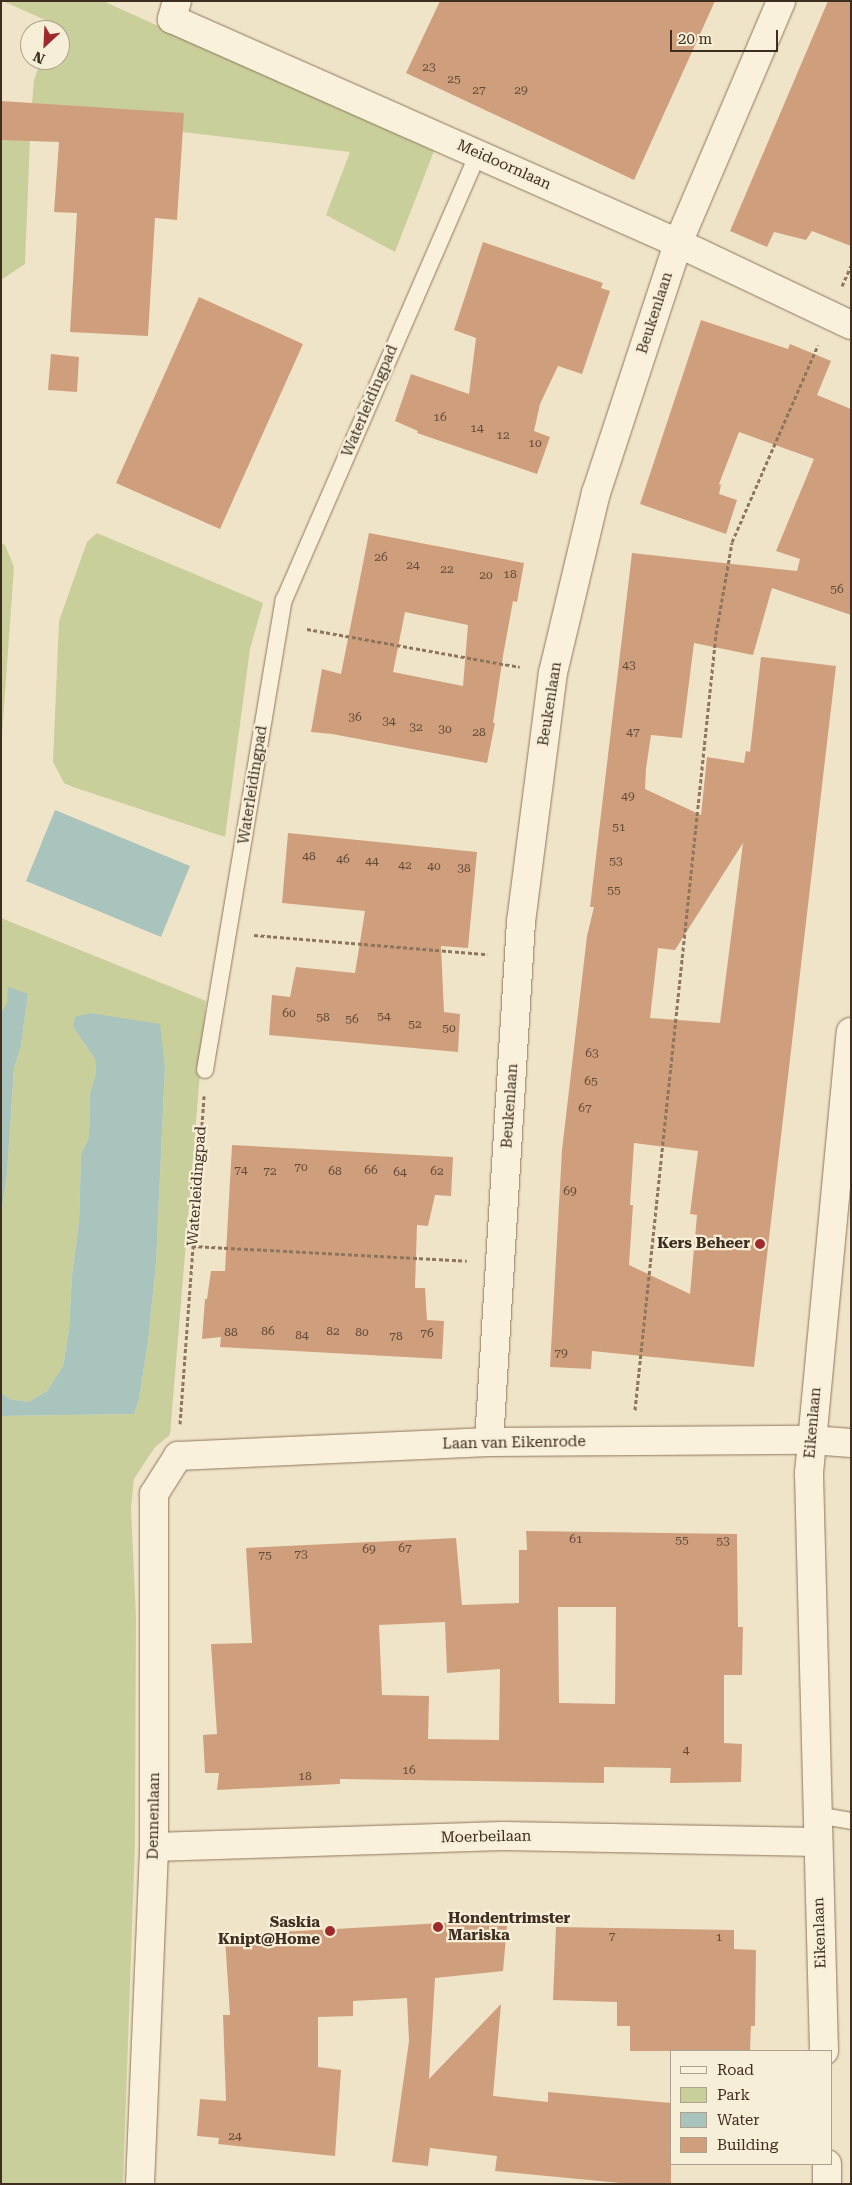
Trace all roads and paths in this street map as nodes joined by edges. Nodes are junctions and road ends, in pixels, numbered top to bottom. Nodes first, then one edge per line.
1 (178, 1) edge
2 (781, 1) edge
3 (478, 153) junction
4 (678, 243) junction
5 (851, 266) edge
6 (840, 321) edge
7 (280, 624) junction
8 (553, 674) junction
9 (229, 932) junction
10 (519, 956) junction
11 (851, 1032) edge
12 (206, 1070) joint
13 (192, 1246) junction
14 (500, 1262) junction
15 (811, 1440) junction
16 (632, 1441) junction
17 (489, 1442) junction
18 (851, 1443) edge
19 (178, 1456) junction
20 (817, 1815) junction
21 (851, 1821) edge
22 (818, 1842) junction
23 (154, 1847) junction
24 (824, 2050) edge
25 (827, 2165) edge
26 (140, 2184) edge
27 (827, 2184) edge

1 - 3 street, Meidoornlaan
2 - 4 street, Beukenlaan
3 - 4 street, Meidoornlaan
3 - 7 lane, Waterleidingpad
4 - 6 street, Meidoornlaan
4 - 8 street, Beukenlaan
5 - 6 path
6 - 16 path
7 - 8 path
7 - 9 lane, Waterleidingpad
8 - 10 street, Beukenlaan
9 - 10 path
9 - 12 lane, Waterleidingpad
10 - 14 street, Beukenlaan
11 - 15 street, Eikenlaan
12 - 13 path, Waterleidingpad
13 - 14 path
13 - 19 path, Waterleidingpad
14 - 17 street, Beukenlaan
15 - 16 street, Laan van Eikenrode
15 - 18 street, Laan van Eikenrode
15 - 20 street, Eikenlaan
16 - 17 street, Laan van Eikenrode
17 - 19 street, Laan van Eikenrode
19 - 23 street, Dennenlaan
20 - 21 lane
20 - 22 street, Eikenlaan
22 - 23 street, Moerbeilaan
22 - 24 street, Eikenlaan
23 - 26 street, Dennenlaan
25 - 27 street

